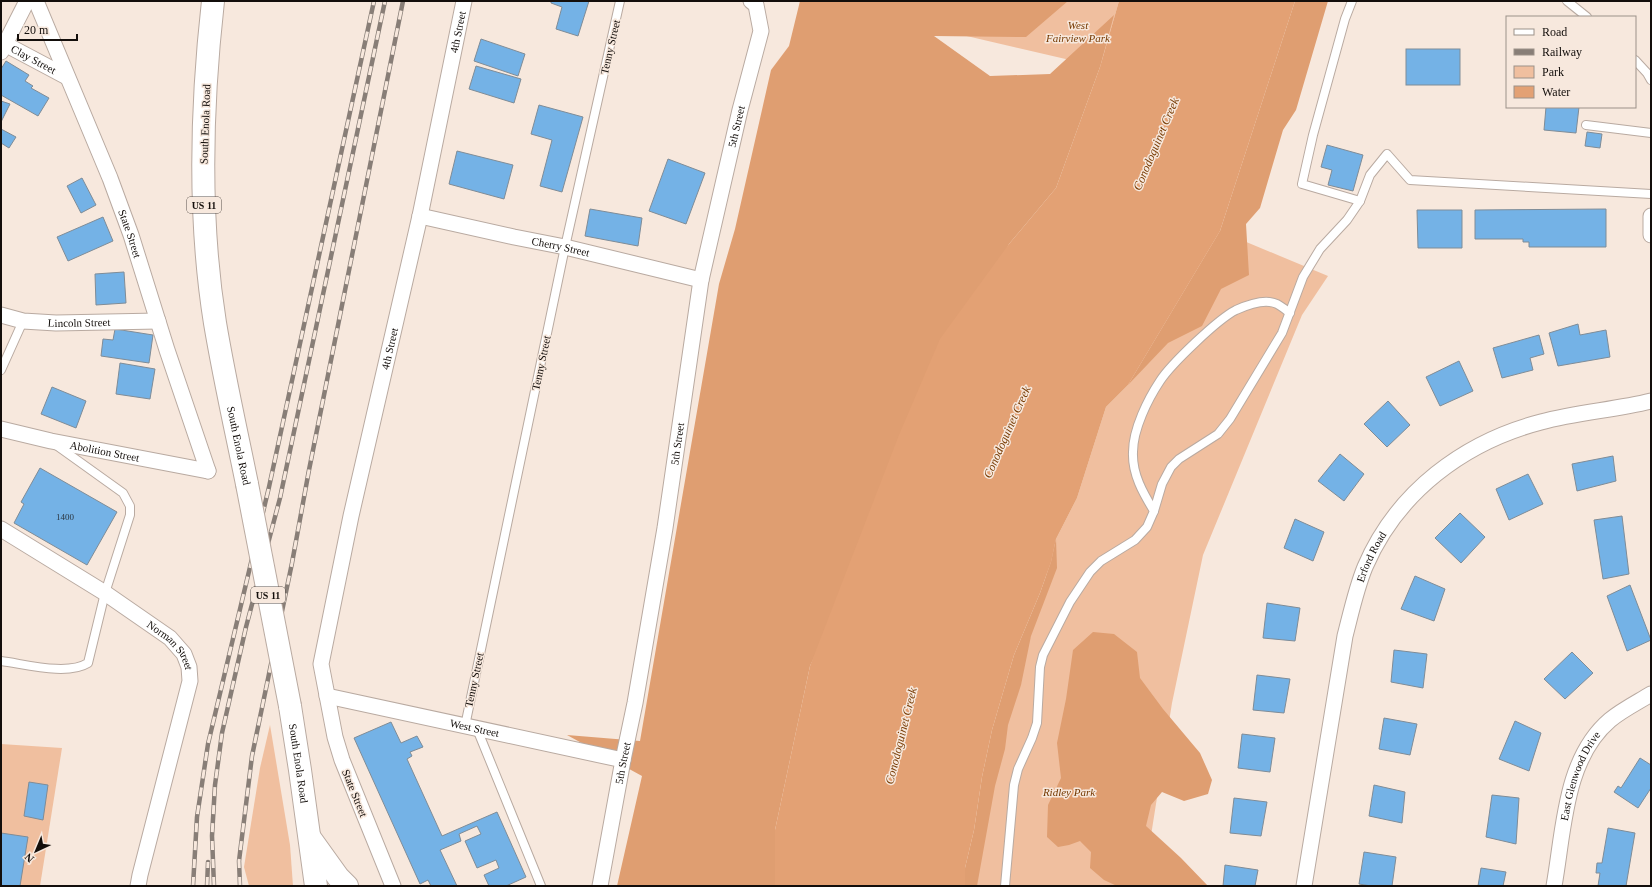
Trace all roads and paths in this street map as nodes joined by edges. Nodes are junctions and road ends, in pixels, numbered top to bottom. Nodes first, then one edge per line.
1 (27, 1) edge
2 (36, 1) edge
3 (213, 1) edge
4 (464, 1) edge
5 (620, 1) edge
6 (1352, 1) edge
7 (1568, 1) edge
8 (754, 3) edge
9 (1586, 16) edge
10 (2, 46) edge
11 (1636, 61) edge
12 (67, 77) junction
13 (1651, 80) edge
14 (1586, 125) dead end
15 (1651, 133) edge
16 (1651, 194) edge
17 (1360, 201) junction
18 (420, 216) junction
19 (1651, 216) edge
20 (1651, 235) edge
21 (565, 247) junction
22 (701, 280) junction
23 (1290, 313) junction
24 (1, 315) edge
25 (23, 321) junction
26 (158, 321) junction
27 (1, 370) edge
28 (1651, 401) edge
29 (1, 429) edge
30 (51, 441) junction
31 (208, 472) joint
32 (1154, 511) junction
33 (1, 529) edge
34 (105, 593) junction
35 (1, 661) edge
36 (1651, 694) edge
37 (327, 696) junction
38 (471, 727) junction
39 (623, 760) junction
40 (310, 838) junction
41 (138, 886) edge
42 (316, 886) edge
43 (347, 886) edge
44 (393, 886) edge
45 (541, 886) edge
46 (600, 886) edge
47 (1005, 886) edge
48 (1304, 886) edge
49 (1554, 886) edge

1 - 10 street
2 - 12 street, State Street
3 - 40 main road, South Enola Road / US 11, bridge
4 - 18 street, 4th Street
5 - 21 lane, Tenny Street
6 - 17 lane
7 - 9 lane
8 - 22 street, 5th Street
10 - 12 street, Clay Street
11 - 13 lane
12 - 26 street, State Street
14 - 15 lane
16 - 17 lane
17 - 23 lane
18 - 21 street, Cherry Street
18 - 37 street, 4th Street
19 - 20 street
21 - 22 street, Cherry Street
21 - 38 lane, Tenny Street
22 - 39 street, 5th Street
23 - 32 lane
23 - 32 lane
24 - 25 street, Lincoln Street
25 - 26 street, Lincoln Street
25 - 27 lane
26 - 31 street, State Street
28 - 48 street, Erford Road
29 - 30 street, Abolition Street
30 - 31 street, Abolition Street
30 - 34 lane
32 - 47 lane
33 - 34 street, Norman Street
34 - 35 lane
34 - 41 street, Norman Street
36 - 49 street, East Glenwood Drive
37 - 38 street, West Street
37 - 44 street, State Street
38 - 39 street, West Street
38 - 45 lane
39 - 46 street, 5th Street
40 - 42 main road, South Enola Road / US 11
40 - 43 main road

